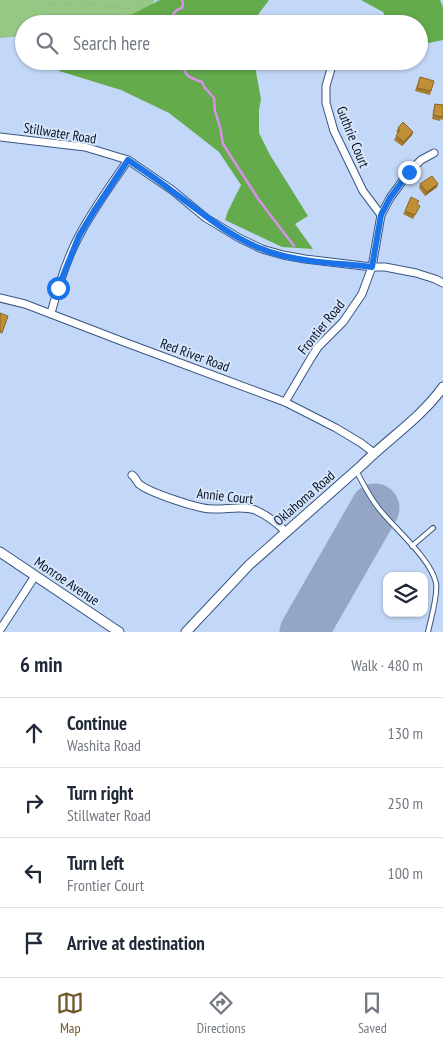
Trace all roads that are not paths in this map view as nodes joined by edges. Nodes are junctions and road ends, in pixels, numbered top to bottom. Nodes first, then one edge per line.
1 (331, 70) edge
2 (0, 137) edge
3 (434, 153) dead end
4 (128, 160) junction
5 (381, 215) junction
6 (372, 267) junction
7 (443, 283) edge
8 (0, 298) edge
9 (51, 313) junction
10 (443, 388) edge
11 (286, 402) junction
12 (374, 453) junction
13 (356, 470) junction
14 (132, 475) dead end
15 (433, 528) dead end
16 (286, 532) junction
17 (412, 546) junction
18 (0, 552) edge
19 (35, 576) junction
20 (0, 630) edge
21 (119, 632) edge
22 (186, 632) edge
23 (428, 632) edge

1 - 5 street, Guthrie Court
2 - 4 street, Stillwater Road
3 - 5 street, Frontier Road
4 - 6 street, Stillwater Road
4 - 9 street
5 - 6 street, Frontier Road
6 - 7 street, Stillwater Road
6 - 11 street, Frontier Road
8 - 9 street, Red River Road
9 - 11 street, Red River Road
10 - 12 street, Oklahoma Road
11 - 12 street, Red River Road
12 - 13 street, Oklahoma Road
13 - 16 street, Oklahoma Road
13 - 17 lane
14 - 16 street, Annie Court
15 - 17 lane
16 - 22 street, Oklahoma Road
17 - 23 lane
18 - 19 street, Monroe Avenue
19 - 20 street
19 - 21 street, Monroe Avenue

